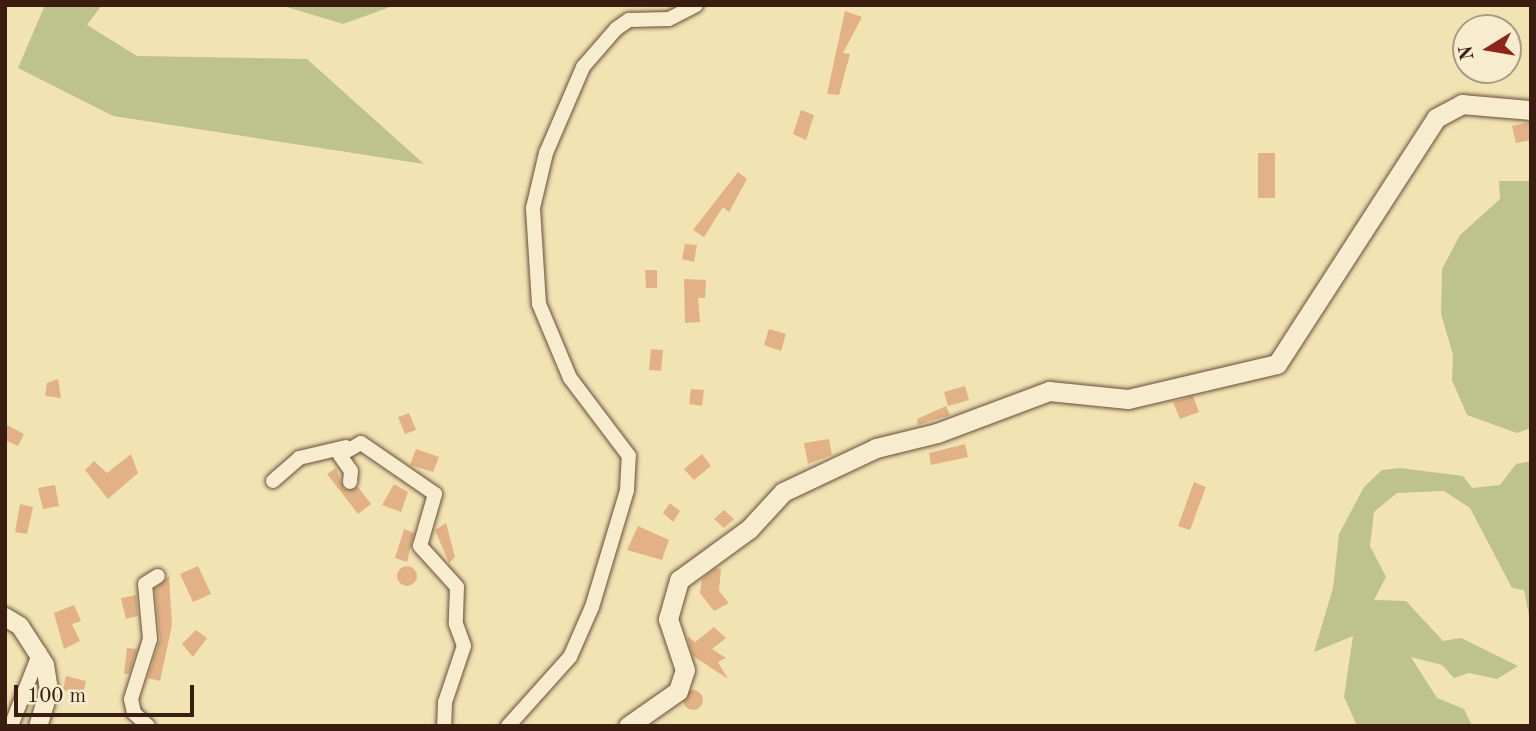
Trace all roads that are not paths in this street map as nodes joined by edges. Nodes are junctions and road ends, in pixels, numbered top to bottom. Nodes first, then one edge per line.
1 (696, 5) edge
2 (1531, 110) edge
3 (346, 447) junction
4 (273, 481) dead end
5 (350, 482) dead end
6 (158, 576) dead end
7 (5, 617) edge
8 (40, 652) junction
9 (507, 724) edge
10 (11, 726) edge
11 (38, 726) edge
12 (148, 726) edge
13 (444, 726) edge
14 (628, 726) edge

1 - 9 street
2 - 14 main road
3 - 4 street
3 - 5 street
3 - 13 street
6 - 12 street
7 - 8 street
8 - 10 street
8 - 11 street

